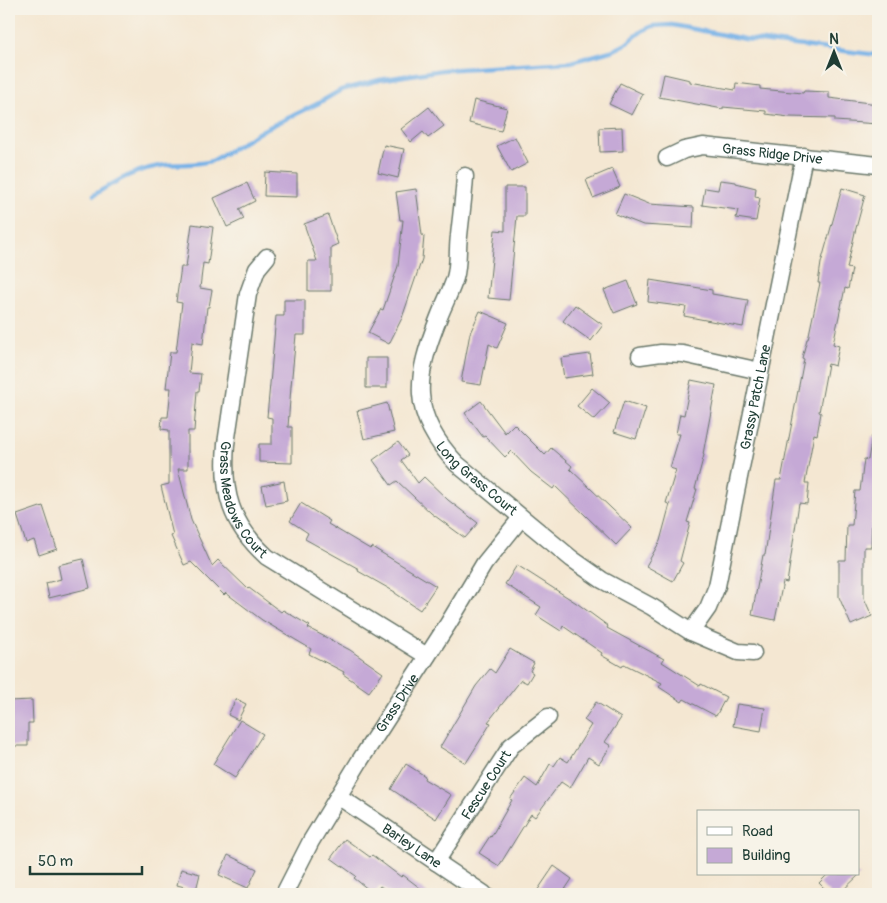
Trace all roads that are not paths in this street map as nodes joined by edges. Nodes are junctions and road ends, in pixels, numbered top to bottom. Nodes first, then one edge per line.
1 (804, 156) junction
2 (667, 158) dead end
3 (878, 165) edge
4 (465, 176) dead end
5 (267, 257) dead end
6 (640, 356) dead end
7 (760, 371) junction
8 (521, 518) junction
9 (692, 632) junction
10 (753, 652) dead end
11 (427, 656) junction
12 (548, 717) dead end
13 (338, 796) junction
14 (436, 862) junction
15 (284, 894) edge
16 (484, 894) edge

1 - 2 street, Grass Ridge Drive
1 - 3 street, Grass Ridge Drive
1 - 7 street, Grassy Patch Lane
4 - 8 street, Long Grass Court
5 - 11 street, Grass Meadows Court
6 - 7 street
7 - 9 street, Grassy Patch Lane
8 - 9 street, Long Grass Court
8 - 11 street, Grass Drive
9 - 10 street, Long Grass Court
11 - 13 street, Grass Drive
12 - 14 street, Fescue Court
13 - 14 street, Barley Lane
13 - 15 street, Grass Drive
14 - 16 street, Barley Lane

